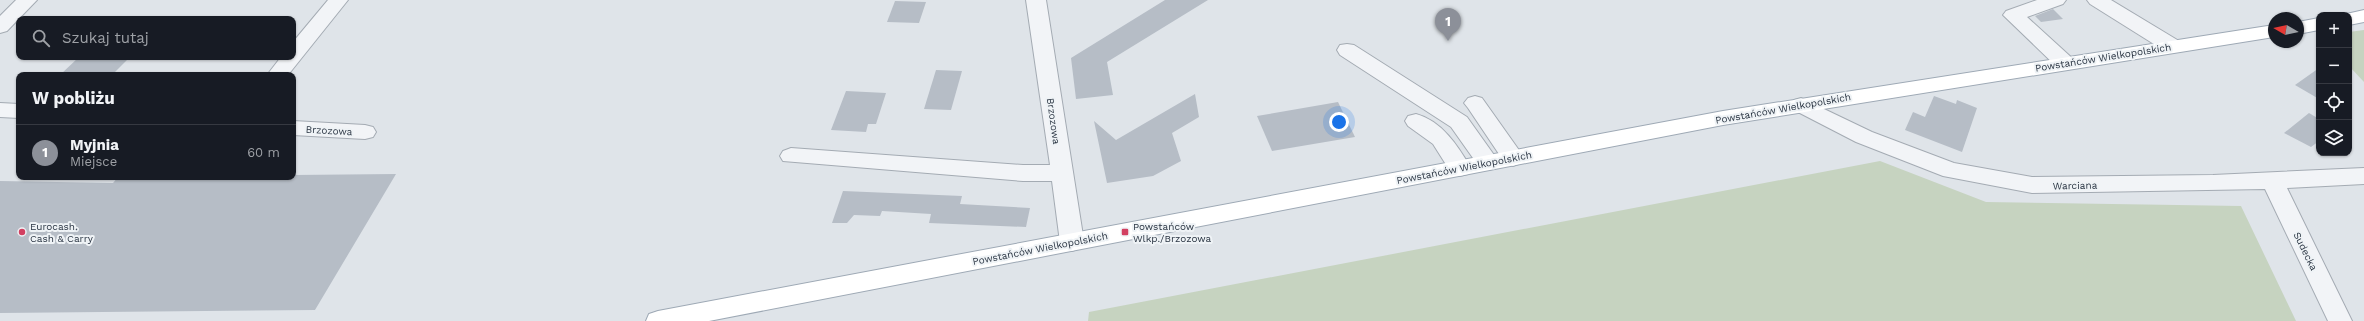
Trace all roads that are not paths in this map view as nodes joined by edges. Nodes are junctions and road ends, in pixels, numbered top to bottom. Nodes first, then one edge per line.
1 (27, 0) edge
2 (338, 0) edge
3 (1036, 0) edge
4 (2056, 0) edge
5 (2097, 0) edge
6 (2364, 16) edge
7 (2352, 18) edge
8 (2316, 25) edge
9 (0, 27) edge
10 (2304, 27) edge
11 (2268, 32) edge
12 (2172, 46) junction
13 (1347, 50) dead end
14 (296, 51) edge
15 (289, 60) edge
16 (2065, 63) junction
17 (279, 72) edge
18 (1475, 103) dead end
19 (1801, 105) junction
20 (0, 110) edge
21 (16, 111) edge
22 (1416, 121) dead end
23 (296, 128) edge
24 (364, 132) dead end
25 (791, 156) dead end
26 (1512, 158) junction
27 (1488, 162) junction
28 (1460, 168) junction
29 (1062, 173) junction
30 (2364, 176) edge
31 (2272, 180) junction
32 (1072, 242) junction
33 (658, 321) edge
34 (2340, 321) edge

1 - 9 street
2 - 14 street
3 - 29 street, Brzozowa
4 - 16 street
5 - 12 street
6 - 7 main road
8 - 10 main road
11 - 12 main road, Powstańców Wielkopolskich
12 - 16 main road, Powstańców Wielkopolskich
13 - 27 street
15 - 17 street
16 - 19 main road, Powstańców Wielkopolskich
18 - 26 street
19 - 26 main road, Powstańców Wielkopolskich
19 - 31 street, Warciana
20 - 21 street
22 - 28 street
23 - 24 street, Brzozowa
25 - 29 street
26 - 27 main road, Powstańców Wielkopolskich
27 - 28 main road, Powstańców Wielkopolskich
28 - 32 main road, Powstańców Wielkopolskich
29 - 32 street, Brzozowa
30 - 31 street, Warciana
31 - 34 street, Sudecka
32 - 33 main road, Powstańców Wielkopolskich

